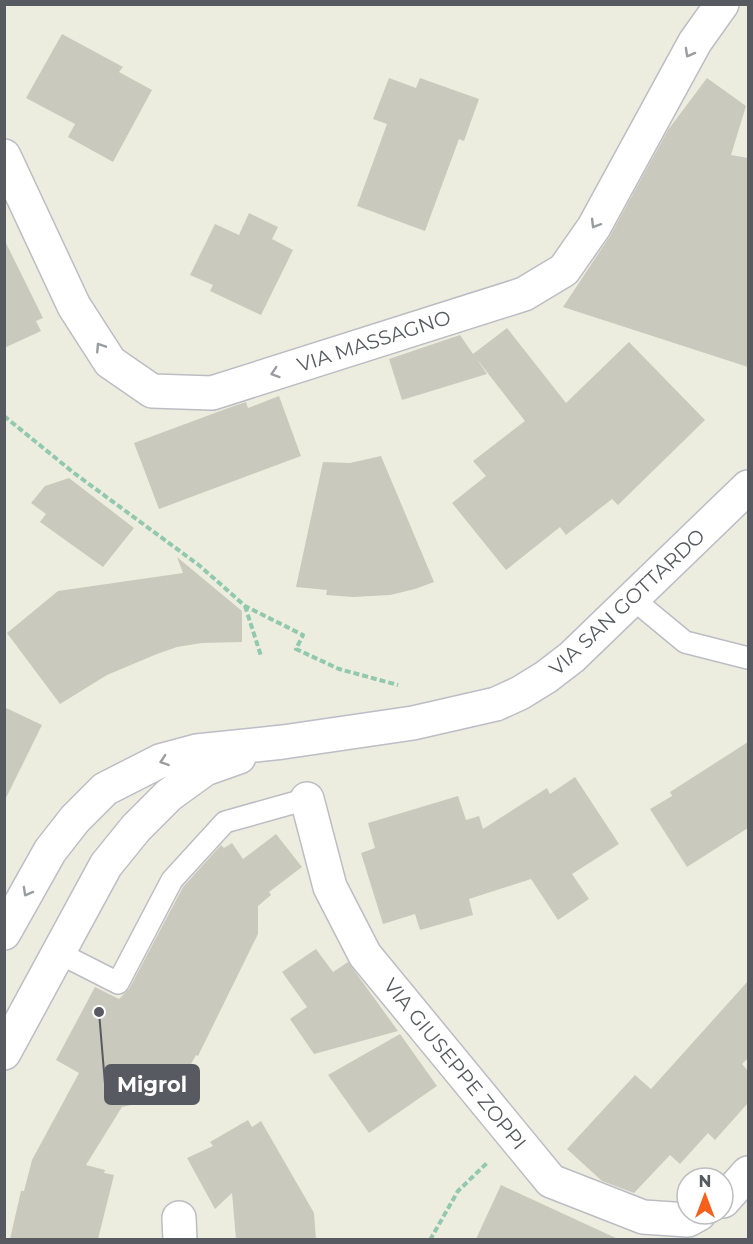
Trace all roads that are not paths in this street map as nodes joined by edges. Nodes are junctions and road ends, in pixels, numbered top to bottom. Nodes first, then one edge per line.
1 (722, 4) edge
2 (4, 156) edge
3 (748, 487) edge
4 (633, 599) junction
5 (748, 658) edge
6 (283, 742) junction
7 (306, 799) joint
8 (4, 933) edge
9 (57, 952) junction
10 (4, 1053) edge
11 (748, 1173) edge
12 (735, 1188) edge
13 (675, 1219) edge

1 -> 2 street, VIA MASSAGNO
3 - 4 street, VIA SAN GOTTARDO
4 - 5 lane
4 - 6 street, VIA SAN GOTTARDO
6 -> 8 street, VIA SAN GOTTARDO
6 - 9 street, VIA SAN GOTTARDO
7 - 9 lane
7 - 13 street, VIA GIUSEPPE ZOPPI
9 - 10 street, VIA SAN GOTTARDO
11 - 12 street

